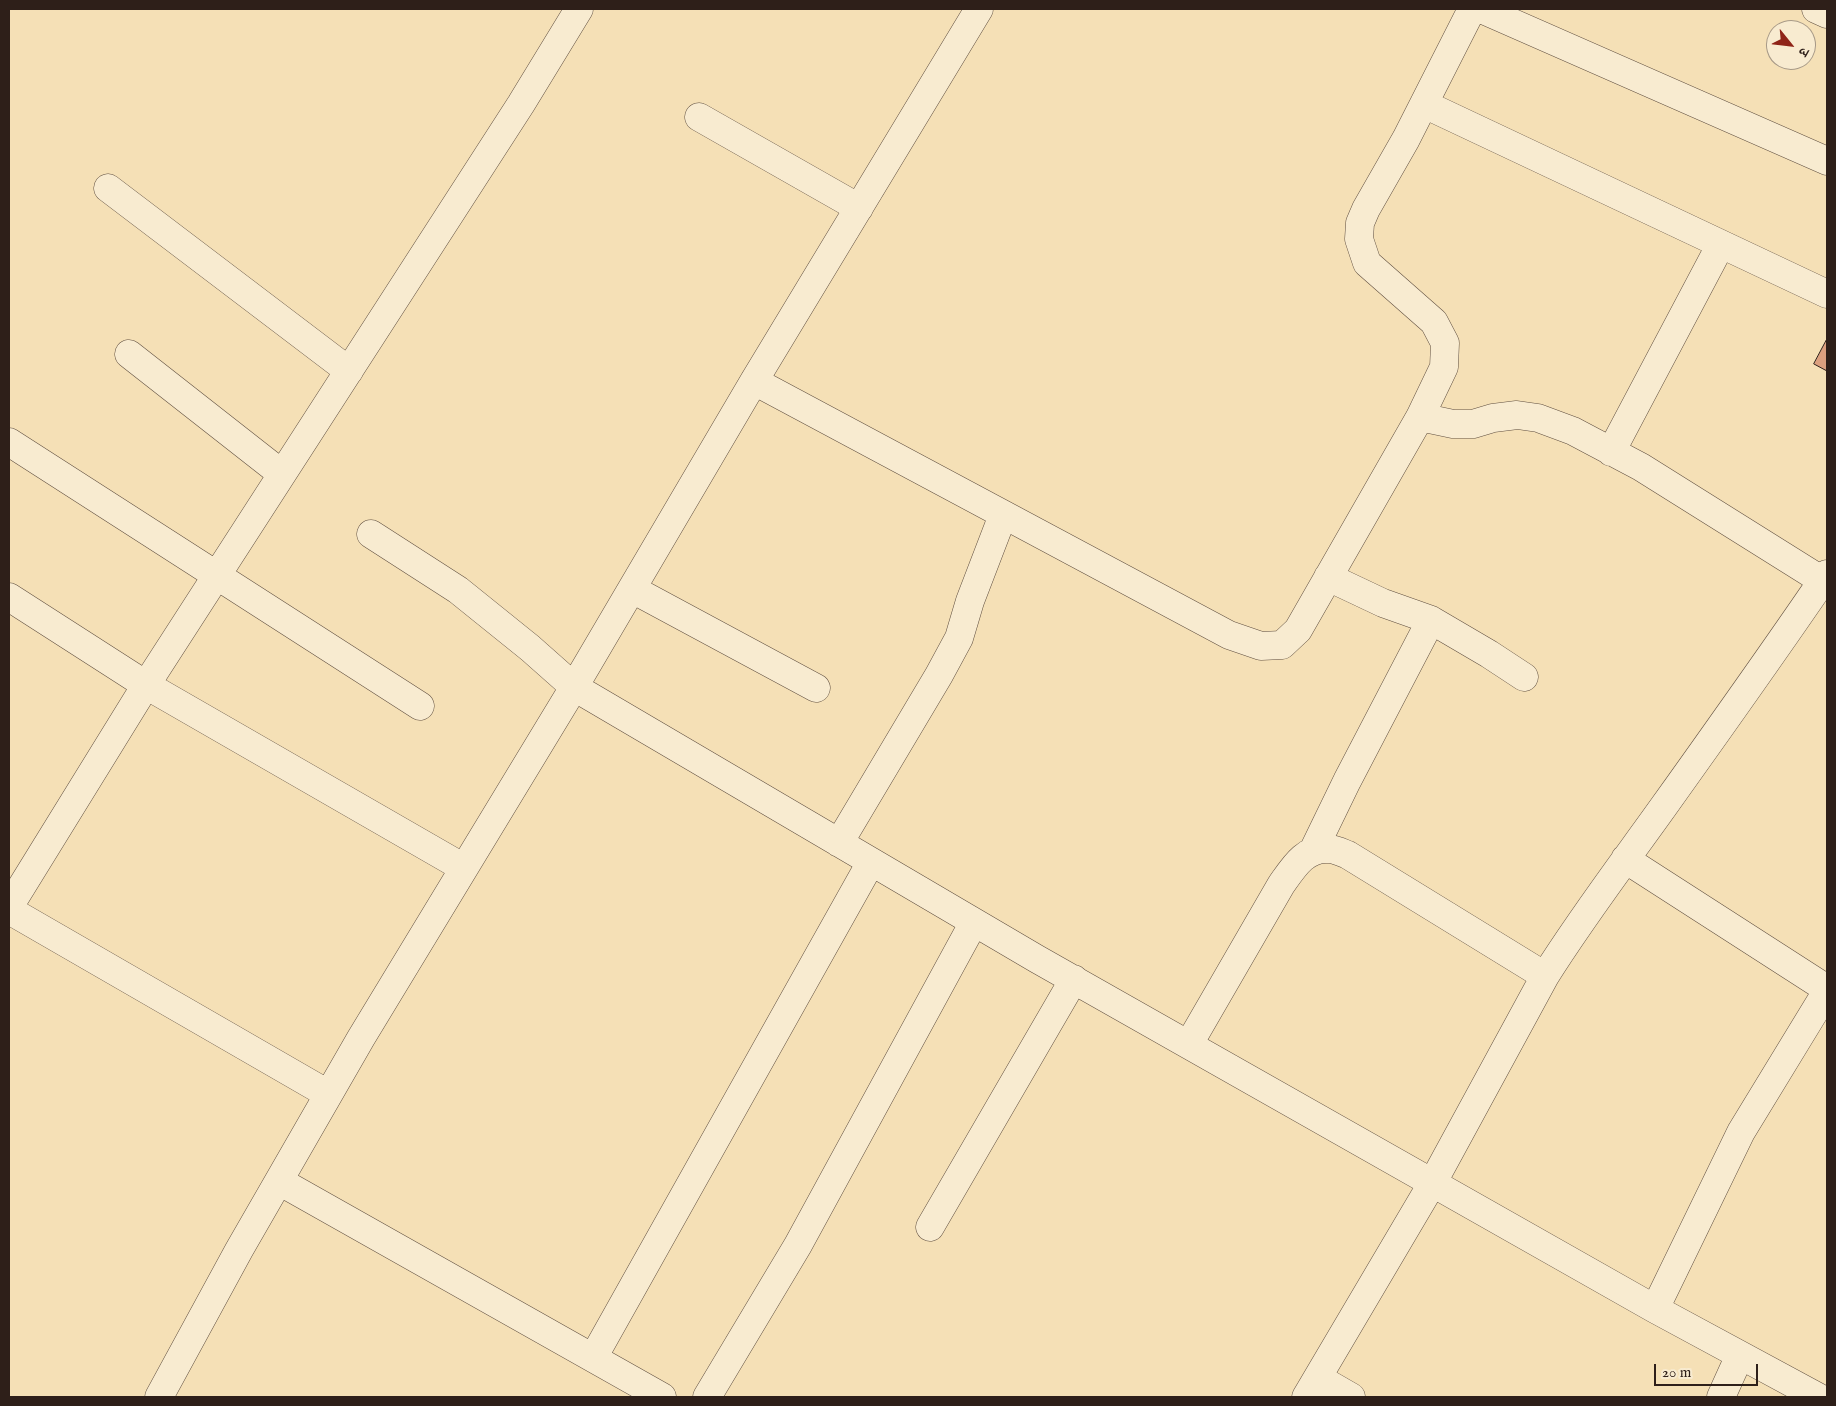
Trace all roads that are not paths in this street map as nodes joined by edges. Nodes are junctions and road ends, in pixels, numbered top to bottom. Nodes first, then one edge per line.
1 (579, 9) edge
2 (979, 9) edge
3 (1472, 9) edge
4 (1482, 9) edge
5 (1816, 9) edge
6 (1827, 14) edge
7 (1424, 104) junction
8 (698, 117) dead end
9 (1827, 161) edge
10 (108, 188) dead end
11 (859, 208) junction
12 (1721, 244) junction
13 (1827, 294) edge
14 (128, 354) dead end
15 (349, 371) junction
16 (754, 381) junction
17 (1420, 417) junction
18 (9, 442) edge
19 (1611, 452) junction
20 (282, 474) junction
21 (1003, 515) junction
22 (371, 534) dead end
23 (217, 574) junction
24 (1328, 577) junction
25 (1825, 577) edge
26 (632, 589) junction
27 (9, 596) edge
28 (1431, 620) junction
29 (1524, 677) dead end
30 (146, 684) junction
31 (574, 687) junction
32 (816, 688) dead end
33 (420, 706) dead end
34 (839, 843) junction
35 (1313, 851) junction
36 (1625, 859) junction
37 (871, 862) junction
38 (464, 868) junction
39 (9, 908) edge
40 (974, 922) junction
41 (1545, 976) junction
42 (1074, 979) junction
43 (1827, 990) edge
44 (1189, 1044) junction
45 (328, 1094) junction
46 (278, 1182) junction
47 (1433, 1182) junction
48 (930, 1227) dead end
49 (1655, 1309) junction
50 (1740, 1355) junction
51 (592, 1358) junction
52 (1312, 1388) edge
53 (160, 1397) edge
54 (662, 1397) edge
55 (707, 1397) edge
56 (1351, 1397) edge
57 (1721, 1397) edge
58 (1818, 1397) edge

1 - 15 street
2 - 11 street
3 - 7 street
4 - 9 street
5 - 6 street
7 - 12 street
7 - 17 street
8 - 11 street
10 - 15 street
11 - 16 street
12 - 13 street
12 - 19 street
14 - 20 street
15 - 20 street
16 - 21 street
16 - 26 street
17 - 19 street
17 - 24 street
18 - 23 street
19 - 25 street
20 - 23 street
21 - 24 street
21 - 34 street
22 - 31 street
23 - 30 street
23 - 33 street
24 - 28 street
25 - 36 street
26 - 31 street
26 - 32 street
27 - 30 street
28 - 29 street
28 - 35 street
30 - 38 street
30 - 39 street
31 - 34 street
31 - 38 street
34 - 37 street
35 - 41 street
35 - 44 street
36 - 41 street
36 - 43 street
37 - 40 street
37 - 51 street
38 - 45 street
39 - 45 street
40 - 42 street
40 - 55 street
41 - 47 street
42 - 44 street
42 - 48 street
43 - 49 street
44 - 47 street
45 - 46 street
46 - 51 street
46 - 53 street
47 - 49 street
47 - 52 street
49 - 50 street
50 - 57 street
50 - 58 street
51 - 54 street
52 - 56 street

